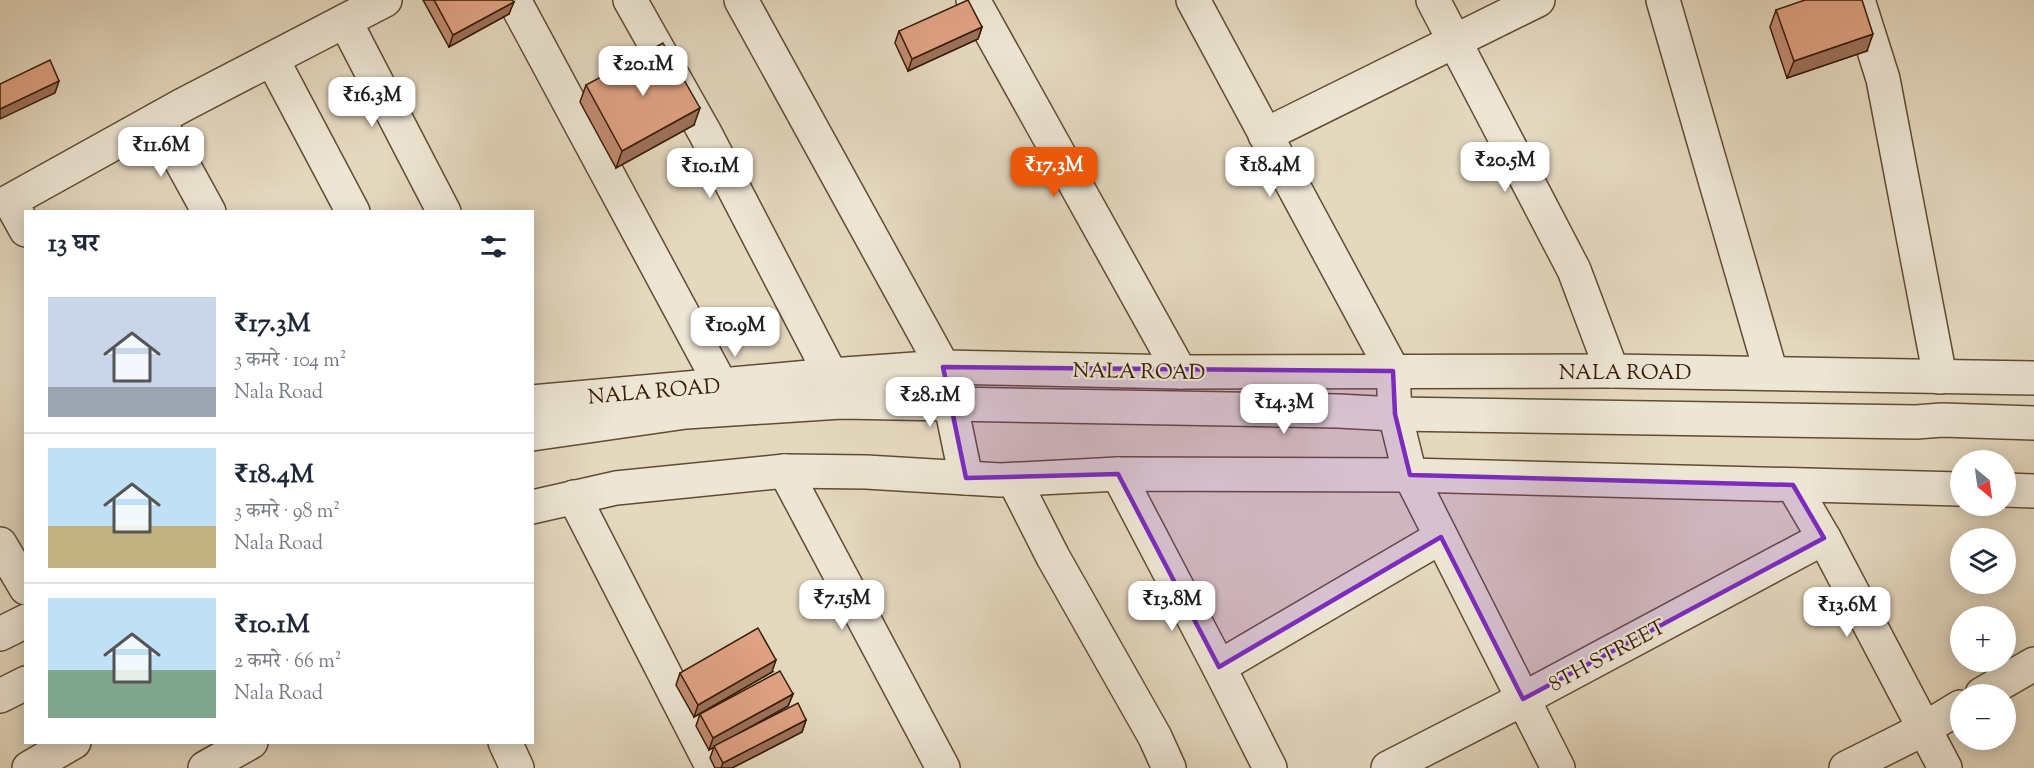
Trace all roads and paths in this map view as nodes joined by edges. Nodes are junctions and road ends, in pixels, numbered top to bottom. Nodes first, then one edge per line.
1 (385, 0) edge
2 (514, 0) edge
3 (630, 0) edge
4 (741, 0) edge
5 (973, 0) edge
6 (1193, 0) edge
7 (1432, 0) edge
8 (1538, 0) edge
9 (1663, 0) edge
10 (1858, 0) edge
11 (345, 21) junction
12 (1455, 41) junction
13 (272, 59) junction
14 (158, 119) junction
15 (1265, 135) junction
16 (5, 191) edge
17 (208, 210) edge
18 (352, 210) edge
19 (443, 210) edge
20 (24, 226) edge
21 (943, 367) junction
22 (1393, 371) junction
23 (1612, 371) junction
24 (1180, 372) junction
25 (1771, 373) junction
26 (831, 375) junction
27 (1940, 377) junction
28 (2034, 378) edge
29 (721, 385) junction
30 (536, 394) edge
31 (951, 404) junction
32 (1395, 414) junction
33 (2034, 423) edge
34 (534, 434) edge
35 (785, 471) junction
36 (1118, 474) junction
37 (1410, 475) junction
38 (966, 478) junction
39 (1014, 480) junction
40 (1793, 485) junction
41 (1950, 489) edge
42 (2016, 490) edge
43 (2034, 491) edge
44 (574, 498) junction
45 (534, 507) edge
46 (1441, 537) junction
47 (1824, 538) junction
48 (0, 544) edge
49 (17, 580) edge
50 (24, 622) edge
51 (0, 634) edge
52 (2034, 664) edge
53 (1220, 667) junction
54 (24, 684) edge
55 (1999, 684) edge
56 (0, 696) edge
57 (1524, 699) junction
58 (1950, 713) edge
59 (1924, 729) junction
60 (71, 744) edge
61 (247, 744) edge
62 (506, 744) edge
63 (29, 768) edge
64 (205, 768) edge
65 (518, 768) edge
66 (713, 768) edge
67 (943, 768) edge
68 (1169, 768) edge
69 (1270, 768) edge
70 (1388, 768) edge
71 (1558, 768) edge
72 (1846, 768) edge
73 (1945, 768) edge

1 - 11 street
2 - 29 street
3 - 26 street
4 - 21 street
5 - 24 street
6 - 15 street
7 - 12 street
8 - 12 street
9 - 25 street
10 - 27 street
11 - 13 street
11 - 19 street
12 - 15 street
12 - 23 street
13 - 14 street
13 - 18 street
14 - 16 street
14 - 17 street
15 - 22 street
16 - 20 street
21 - 24 street, NALA ROAD
21 - 26 street, NALA ROAD
21 - 31 street
22 - 23 street, NALA ROAD
22 - 24 street, NALA ROAD
22 - 32 street
23 - 25 street, NALA ROAD
25 - 27 street, NALA ROAD
26 - 29 street, NALA ROAD
27 - 28 street, NALA ROAD
29 - 30 street, NALA ROAD
31 - 32 street
31 - 34 street
31 - 38 street
32 - 33 street
32 - 37 street
35 - 38 street
35 - 44 street
35 - 67 street
36 - 37 street
36 - 39 street
36 - 53 street
37 - 40 street
37 - 46 street
38 - 39 street
39 - 68 street
40 - 41 street
40 - 47 street
42 - 43 street
44 - 45 street
44 - 66 street
46 - 53 street
46 - 57 street
47 - 57 street, 8TH STREET
47 - 59 street
48 - 49 street
50 - 51 street
52 - 55 street
53 - 69 street
54 - 56 street
57 - 70 street, 8TH STREET
57 - 71 street
58 - 59 street
59 - 72 street
59 - 73 street
60 - 63 street
61 - 64 street
62 - 65 street

